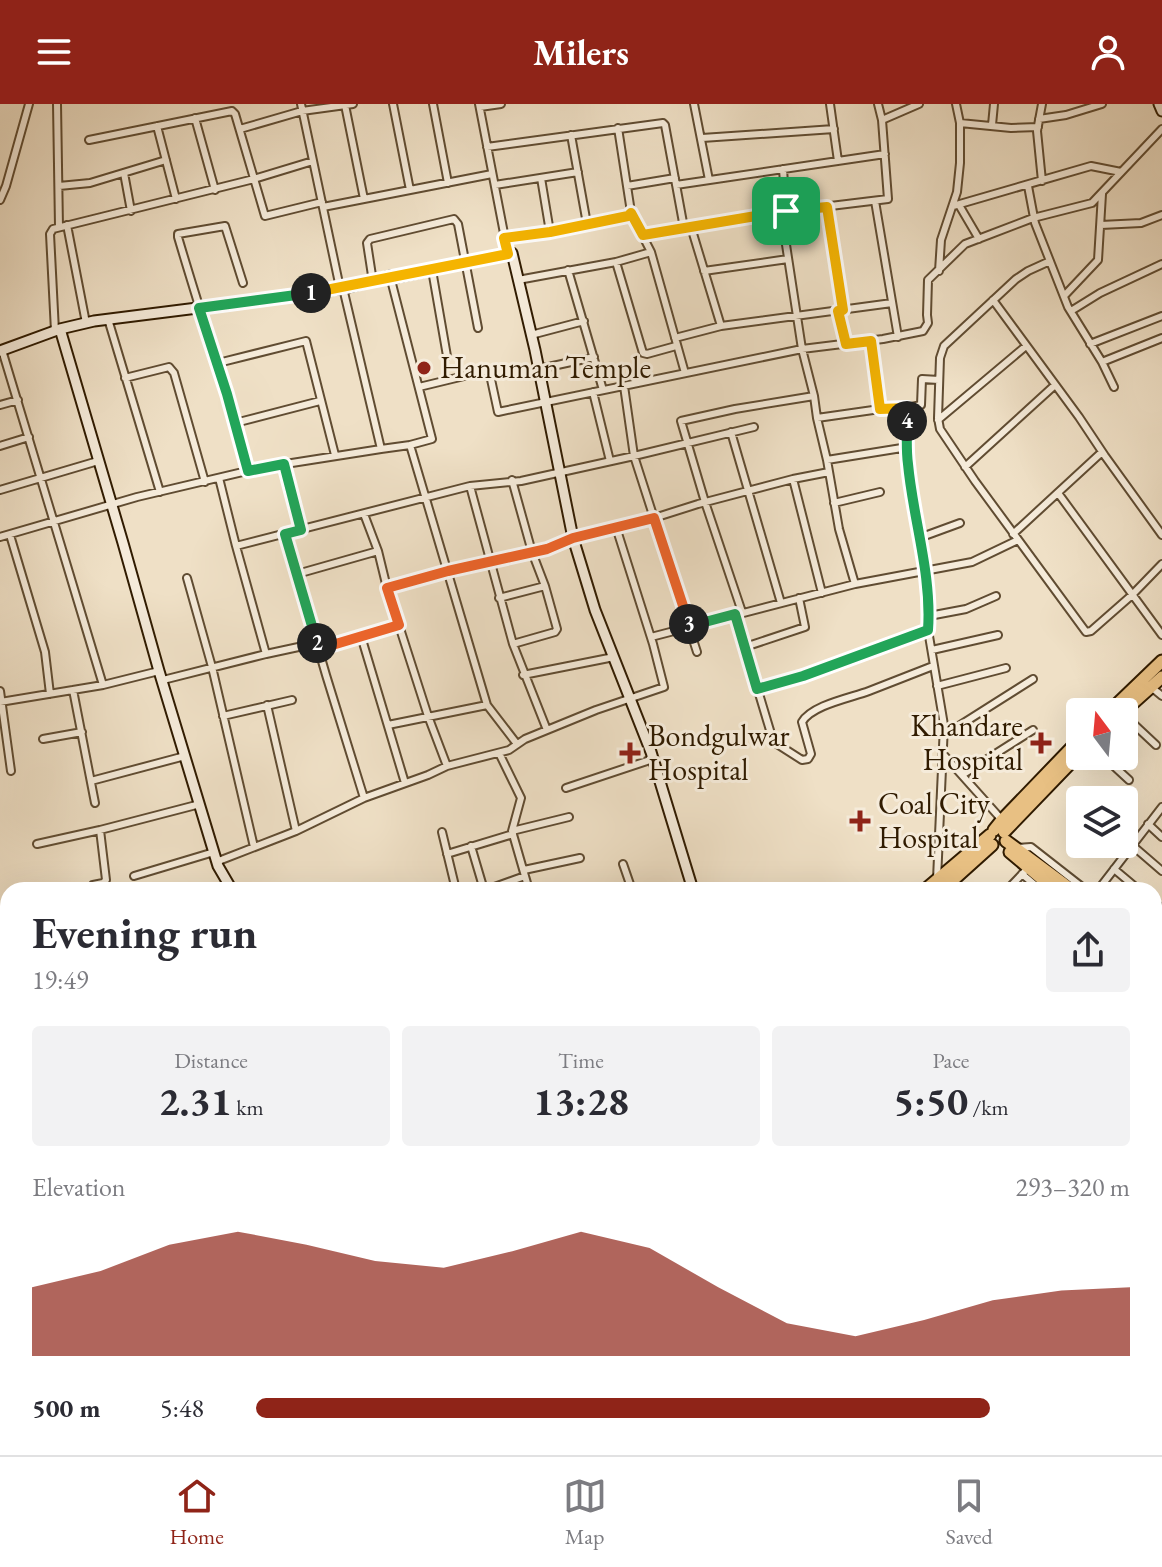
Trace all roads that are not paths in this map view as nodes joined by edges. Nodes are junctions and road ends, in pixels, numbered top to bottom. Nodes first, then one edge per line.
1 (29, 104) edge
2 (57, 104) edge
3 (393, 104) edge
4 (433, 104) edge
5 (501, 104) edge
6 (694, 104) edge
7 (830, 104) edge
8 (878, 104) edge
9 (919, 104) edge
10 (956, 104) edge
11 (994, 104) edge
12 (1042, 104) edge
13 (1102, 104) edge
14 (1159, 104) edge
15 (349, 105) edge
16 (480, 106) edge
17 (301, 108) edge
18 (1162, 111) edge
19 (195, 118) junction
20 (882, 120) junction
21 (960, 123) junction
22 (1038, 123) junction
23 (992, 125) junction
24 (157, 126) junction
25 (618, 128) junction
26 (240, 129) junction
27 (834, 129) junction
28 (1162, 129) edge
29 (571, 135) junction
30 (702, 138) junction
31 (89, 140) dead end
32 (487, 147) junction
33 (885, 154) junction
34 (166, 160) junction
35 (313, 161) junction
36 (838, 161) junction
37 (783, 169) junction
38 (578, 172) junction
39 (1121, 172) junction
40 (124, 173) junction
41 (492, 174) junction
42 (541, 178) junction
43 (254, 179) junction
44 (709, 180) junction
45 (1042, 181) junction
46 (675, 182) junction
47 (448, 183) junction
48 (495, 185) junction
49 (59, 186) junction
50 (627, 186) junction
51 (1028, 186) junction
52 (215, 190) junction
53 (410, 190) junction
54 (1102, 192) junction
55 (176, 199) junction
56 (364, 199) junction
57 (0, 200) edge
58 (875, 201) junction
59 (322, 205) junction
60 (956, 205) junction
61 (827, 207) junction
62 (131, 211) junction
63 (784, 212) junction
64 (631, 213) junction
65 (1162, 215) edge
66 (1033, 218) junction
67 (587, 224) junction
68 (1101, 225) junction
69 (63, 226) junction
70 (687, 227) junction
71 (550, 232) junction
72 (643, 235) junction
73 (504, 238) junction
74 (979, 239) junction
75 (651, 252) junction
76 (508, 254) junction
77 (788, 259) junction
78 (1050, 261) junction
79 (616, 262) junction
80 (465, 263) junction
81 (1162, 264) edge
82 (432, 270) junction
83 (568, 270) junction
84 (704, 271) junction
85 (935, 274) junction
86 (390, 276) junction
87 (518, 280) junction
88 (373, 282) junction
89 (243, 283) dead end
90 (342, 288) junction
91 (1064, 296) junction
92 (993, 300) junction
93 (892, 303) junction
94 (199, 308) junction
95 (840, 310) junction
96 (1071, 311) junction
97 (797, 316) junction
98 (1162, 316) edge
99 (108, 319) junction
100 (584, 321) junction
101 (86, 323) junction
102 (721, 326) junction
103 (478, 328) dead end
104 (57, 330) junction
105 (531, 335) junction
106 (898, 337) junction
107 (1162, 338) edge
108 (871, 341) junction
109 (676, 342) junction
110 (846, 344) junction
111 (1090, 344) junction
112 (1026, 346) junction
113 (802, 349) junction
114 (1, 350) edge
115 (447, 356) dead end
116 (594, 357) junction
117 (1102, 362) junction
118 (218, 363) junction
119 (539, 369) junction
120 (685, 373) junction
121 (125, 378) junction
122 (934, 380) junction
123 (1055, 385) junction
124 (624, 386) junction
125 (419, 387) junction
126 (1114, 387) dead end
127 (603, 390) junction
128 (593, 392) junction
129 (814, 396) junction
130 (18, 400) junction
131 (320, 401) junction
132 (546, 402) junction
133 (0, 405) edge
134 (907, 408) junction
135 (880, 409) junction
136 (817, 418) junction
137 (938, 420) junction
138 (235, 423) junction
139 (754, 427) dead end
140 (731, 432) junction
141 (29, 437) junction
142 (688, 444) junction
143 (410, 445) junction
144 (0, 446) edge
145 (908, 447) junction
146 (381, 449) junction
147 (1102, 452) junction
148 (335, 455) junction
149 (634, 456) junction
150 (827, 460) junction
151 (98, 461) junction
152 (610, 461) junction
153 (284, 464) junction
154 (965, 467) junction
155 (248, 471) junction
156 (829, 472) junction
157 (560, 473) junction
158 (42, 478) junction
159 (219, 478) junction
160 (793, 479) junction
161 (512, 480) junction
162 (205, 482) junction
163 (470, 486) junction
164 (0, 490) edge
165 (748, 491) junction
166 (160, 492) junction
167 (880, 492) dead end
168 (1058, 493) junction
169 (424, 497) junction
170 (705, 502) junction
171 (834, 503) junction
172 (111, 504) junction
173 (364, 514) junction
174 (654, 518) junction
175 (54, 520) junction
176 (960, 523) dead end
177 (616, 527) junction
178 (301, 530) junction
179 (285, 534) junction
180 (10, 535) junction
181 (1162, 535) edge
182 (0, 537) edge
183 (1016, 537) junction
184 (573, 538) junction
185 (919, 538) junction
186 (236, 546) junction
187 (378, 551) junction
188 (532, 552) junction
189 (490, 562) junction
190 (1162, 564) edge
191 (448, 571) junction
192 (925, 571) junction
193 (297, 574) junction
194 (187, 578) dead end
195 (855, 584) junction
196 (545, 586) junction
197 (387, 588) junction
198 (822, 593) junction
199 (1132, 595) junction
200 (996, 596) dead end
201 (499, 598) junction
202 (799, 598) junction
203 (781, 603) junction
204 (739, 613) junction
205 (929, 616) junction
206 (399, 625) junction
207 (690, 626) junction
208 (928, 630) junction
209 (998, 635) dead end
210 (1162, 635) edge
211 (361, 636) junction
212 (651, 637) junction
213 (513, 644) junction
214 (318, 646) junction
215 (745, 647) junction
216 (932, 650) junction
217 (697, 652) dead end
218 (266, 654) junction
219 (615, 657) junction
220 (1162, 661) edge
221 (933, 666) junction
222 (212, 667) junction
223 (1006, 668) dead end
224 (523, 675) junction
225 (161, 676) junction
226 (1162, 677) edge
227 (1033, 679) dead end
228 (103, 685) junction
229 (937, 686) junction
230 (1151, 687) junction
231 (757, 689) junction
232 (73, 690) junction
233 (0, 691) edge
234 (50, 694) junction
235 (1162, 696) edge
236 (1124, 698) edge
237 (631, 699) junction
238 (292, 700) dead end
239 (1138, 700) edge
240 (1, 702) edge
241 (267, 705) junction
242 (487, 705) junction
243 (223, 716) junction
244 (428, 716) junction
245 (388, 725) junction
246 (1138, 727) edge
247 (547, 730) junction
248 (1033, 730) dead end
249 (82, 732) junction
250 (943, 736) junction
251 (43, 739) dead end
252 (517, 744) junction
253 (1156, 745) dead end
254 (499, 753) junction
255 (943, 754) junction
256 (1066, 754) edge
257 (185, 756) junction
258 (653, 759) junction
259 (447, 766) junction
260 (1066, 768) edge
261 (1118, 770) edge
262 (11, 771) dead end
263 (962, 775) junction
264 (1129, 780) dead end
265 (91, 781) junction
266 (405, 783) junction
267 (566, 788) dead end
268 (364, 798) junction
269 (95, 803) dead end
270 (200, 804) junction
271 (1162, 807) edge
272 (569, 817) dead end
273 (1002, 820) junction
274 (1148, 824) junction
275 (100, 830) junction
276 (296, 831) junction
277 (442, 832) dead end
278 (513, 833) junction
279 (1162, 837) edge
280 (1001, 839) junction
281 (1138, 839) edge
282 (37, 844) dead end
283 (471, 846) junction
284 (254, 847) junction
285 (1138, 850) edge
286 (447, 854) junction
287 (215, 857) junction
288 (580, 858) dead end
289 (1123, 858) edge
290 (623, 864) dead end
291 (1114, 869) junction
292 (1025, 871) junction
293 (1162, 871) edge
294 (524, 873) junction
295 (134, 876) dead end
296 (104, 882) edge
297 (228, 882) edge
298 (454, 882) edge
299 (482, 882) edge
300 (503, 882) edge
301 (527, 882) edge
302 (629, 882) edge
303 (691, 882) edge
304 (940, 882) edge
305 (945, 882) edge
306 (1015, 882) edge
307 (1034, 882) edge
308 (1042, 882) edge
309 (1061, 882) edge
310 (1076, 882) edge
311 (1104, 882) edge
312 (1129, 882) edge

1 - 57 street
2 - 49 street
3 - 53 street
4 - 47 street
5 - 16 street
6 - 30 street
7 - 27 street
8 - 20 street
9 - 20 street
10 - 21 street
11 - 23 street
12 - 22 street
13 - 22 street
14 - 18 street
15 - 17 street
15 - 56 street
16 - 32 street
17 - 26 street
17 - 35 street
19 - 24 street
19 - 26 street
19 - 52 street
20 - 33 street
21 - 23 street
21 - 60 street
22 - 23 street
22 - 45 street
24 - 31 street
24 - 34 street
25 - 29 street
25 - 46 street
25 - 50 street
26 - 43 street
27 - 30 street
27 - 36 street
28 - 39 street
29 - 32 street
29 - 38 street
30 - 44 street
32 - 41 street
33 - 36 street
33 - 58 street
34 - 40 street
34 - 55 street
35 - 43 street
35 - 59 street
36 - 37 street
37 - 44 street
37 - 63 street
38 - 42 street
38 - 67 street
39 - 45 street
39 - 54 street
40 - 49 street
40 - 62 street
41 - 47 street
41 - 48 street
42 - 48 street
42 - 71 street
43 - 52 street
43 - 59 street
44 - 46 street
45 - 51 street
46 - 50 street
46 - 70 street
47 - 53 street
48 - 73 street
49 - 69 street
50 - 64 street
51 - 60 street
51 - 66 street
52 - 55 street
53 - 56 street
54 - 66 street
54 - 68 street
55 - 62 street
56 - 59 street
58 - 61 street
58 - 93 street
59 - 90 street
60 - 74 street
60 - 85 street
61 - 63 street
61 - 95 street
62 - 69 street
63 - 70 street
63 - 77 street
64 - 67 street
64 - 72 street
65 - 68 street
66 - 74 street
66 - 78 street
67 - 71 street
68 - 91 street
69 - 101 street
69 - 104 street
70 - 72 street
70 - 84 street
71 - 73 street
72 - 75 street
73 - 76 street
74 - 85 street
75 - 79 street
75 - 109 street
76 - 80 street
76 - 87 street
77 - 84 street
77 - 97 street
78 - 91 street
78 - 92 street
79 - 83 street
79 - 109 street
80 - 82 street
80 - 88 street
80 - 103 street
81 - 96 street
82 - 86 street
82 - 115 street
83 - 87 street
83 - 100 street
84 - 102 street
85 - 106 street
86 - 88 street
86 - 125 street
87 - 105 street
88 - 90 street
89 - 94 street
90 - 94 street
90 - 146 street
91 - 96 street
92 - 112 street
92 - 122 street
93 - 95 street
93 - 106 street
94 - 99 street
94 - 118 street
95 - 97 street
95 - 110 street
96 - 111 street
97 - 102 street
97 - 113 street
98 - 111 street
99 - 101 street
99 - 121 street
100 - 105 street
100 - 116 street
101 - 104 street
102 - 109 street
104 - 114 street
104 - 151 street
105 - 119 street
106 - 108 street
107 - 117 street
108 - 110 street
108 - 135 street
109 - 120 street
110 - 113 street
111 - 117 street
112 - 123 street
112 - 137 street
113 - 120 street
113 - 129 street
114 - 130 street
116 - 119 street
116 - 127 street
117 - 126 street
118 - 131 street
118 - 138 street
119 - 132 street
120 - 124 street
121 - 162 street
121 - 166 street
122 - 134 street
122 - 137 street
123 - 147 street
123 - 154 street
124 - 127 street
124 - 149 street
125 - 132 street
125 - 143 street
127 - 128 street
128 - 132 street
128 - 152 street
129 - 136 street
129 - 142 street
130 - 133 street
130 - 141 street
131 - 138 street
131 - 148 street
132 - 157 street
134 - 135 street
134 - 145 street
135 - 136 street
136 - 150 street
137 - 154 street
138 - 155 street
139 - 140 street
140 - 142 street
140 - 165 street
141 - 144 street
141 - 158 street
142 - 149 street
142 - 170 street
143 - 146 street
143 - 169 street
145 - 150 street
145 - 185 street
146 - 148 street
147 - 168 street
147 - 181 street
148 - 153 street
149 - 152 street
149 - 174 street
150 - 156 street
151 - 158 street
151 - 172 street
152 - 157 street
153 - 155 street
153 - 178 street
154 - 183 street
155 - 159 street
156 - 160 street
156 - 171 street
157 - 161 street
157 - 184 street
158 - 164 street
158 - 175 street
159 - 162 street
159 - 186 street
160 - 165 street
160 - 198 street
161 - 163 street
161 - 188 street
162 - 166 street
163 - 169 street
163 - 189 street
165 - 170 street
165 - 203 street
166 - 172 street
167 - 171 street
168 - 183 street
168 - 199 street
169 - 173 street
169 - 191 street
170 - 174 street
170 - 204 street
171 - 195 street
172 - 175 street
172 - 225 street
173 - 178 street
173 - 187 street
174 - 177 street
174 - 207 street
175 - 180 street
175 - 228 street
176 - 185 street
177 - 184 street
177 - 212 street
178 - 179 street
179 - 186 street
179 - 193 street
180 - 182 street
180 - 234 street
183 - 192 street
183 - 199 street
184 - 188 street
184 - 219 street
185 - 192 street
186 - 218 street
187 - 193 street
187 - 197 street
188 - 189 street
188 - 196 street
189 - 191 street
189 - 201 street
190 - 199 street
191 - 197 street
191 - 242 street
192 - 195 street
192 - 205 street
193 - 214 street
194 - 222 street
195 - 198 street
196 - 201 street
196 - 213 street
197 - 206 street
198 - 202 street
199 - 210 street
200 - 205 street
201 - 213 street
202 - 203 street
202 - 215 street
203 - 204 street
204 - 207 street
204 - 215 street
205 - 208 street
206 - 211 street
206 - 244 street
207 - 212 street
207 - 217 street
208 - 216 street
208 - 231 street
209 - 216 street
211 - 214 street
211 - 245 street
212 - 237 street
213 - 224 street
214 - 218 street
214 - 268 street
215 - 231 street
216 - 221 street
218 - 222 street
219 - 224 street
219 - 237 street
220 - 236 highway
221 - 229 street
221 - 231 street
222 - 225 street
222 - 243 street
223 - 229 street
224 - 247 street
225 - 228 street
225 - 257 street
226 - 230 highway
227 - 250 street
228 - 232 street
229 - 250 street
230 - 235 street
230 - 239 highway
232 - 234 street
232 - 249 street
233 - 240 street
234 - 240 street
237 - 247 street
237 - 258 street
238 - 241 street
240 - 262 street
241 - 243 street
241 - 276 street
242 - 244 street
242 - 252 street
243 - 284 street
244 - 245 street
244 - 259 street
245 - 266 street
246 - 253 street
247 - 252 street
248 - 263 street
249 - 251 street
249 - 265 street
250 - 255 street
252 - 254 street
254 - 259 street
254 - 278 street
255 - 263 street
255 - 304 street
256 - 273 highway
257 - 265 street
257 - 270 street
258 - 267 street
258 - 303 street
259 - 266 street
260 - 280 highway
261 - 264 street
263 - 273 street
265 - 269 street
266 - 268 street
268 - 276 street
270 - 275 street
270 - 287 street
271 - 274 street
272 - 278 street
273 - 280 highway
274 - 279 street
274 - 281 street
275 - 282 street
275 - 296 street
276 - 284 street
277 - 286 street
278 - 283 street
278 - 294 street
280 - 292 highway
280 - 305 highway
280 - 309 highway
280 - 310 street
283 - 286 street
283 - 299 street
284 - 287 street
285 - 293 street
286 - 298 street
287 - 295 street
287 - 297 street
288 - 294 street
289 - 291 street
290 - 302 street
291 - 311 street
291 - 312 street
292 - 306 street
292 - 307 street
292 - 308 highway
294 - 300 street
294 - 301 street

